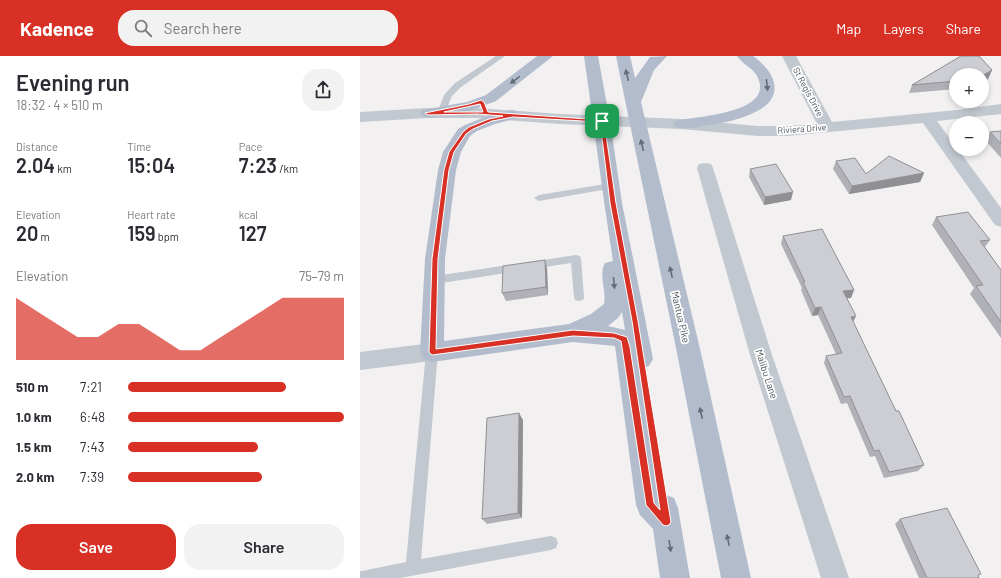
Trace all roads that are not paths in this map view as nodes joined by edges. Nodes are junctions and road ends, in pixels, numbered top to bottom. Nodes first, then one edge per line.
1 (501, 56) edge
2 (546, 56) edge
3 (591, 56) edge
4 (623, 56) edge
5 (660, 56) edge
6 (744, 56) edge
7 (789, 56) edge
8 (484, 107) junction
9 (1001, 109) edge
10 (635, 111) junction
11 (435, 112) junction
12 (512, 115) junction
13 (360, 117) edge
14 (927, 118) junction
15 (602, 121) junction
16 (681, 124) junction
17 (827, 128) junction
18 (705, 168) dead end
19 (612, 195) junction
20 (539, 198) dead end
21 (1001, 221) edge
22 (435, 280) junction
23 (579, 297) dead end
24 (573, 333) junction
25 (432, 352) junction
26 (360, 362) edge
27 (666, 522) junction
28 (551, 543) dead end
29 (413, 568) junction
30 (362, 578) edge
31 (675, 578) edge
32 (736, 578) edge
33 (834, 578) edge

1 - 11 lane
2 -> 8 main road
3 - 15 main road
10 -> 4 main road, Mantua Pike
5 - 10 main road
6 -> 16 main road
7 - 17 street, St Regis Drive
8 - 11 street, Riviera Drive
8 - 12 street, Riviera Drive
9 - 14 street, Riviera Drive
10 - 15 street, Riviera Drive
10 - 16 street, Riviera Drive
32 -> 10 main road, Mantua Pike
11 - 13 street, Riviera Drive
12 - 15 street, Riviera Drive
12 - 22 main road
14 - 17 street, Riviera Drive
14 - 21 street
15 - 19 main road
16 - 17 street, Riviera Drive
18 - 33 street, Malibu Lane
19 - 20 lane
19 -> 24 main road
19 - 27 main road
22 - 23 lane
22 - 25 main road
24 - 25 main road
24 - 27 main road
25 - 26 street
25 - 29 lane
27 -> 31 main road
28 - 29 lane
29 - 30 lane

